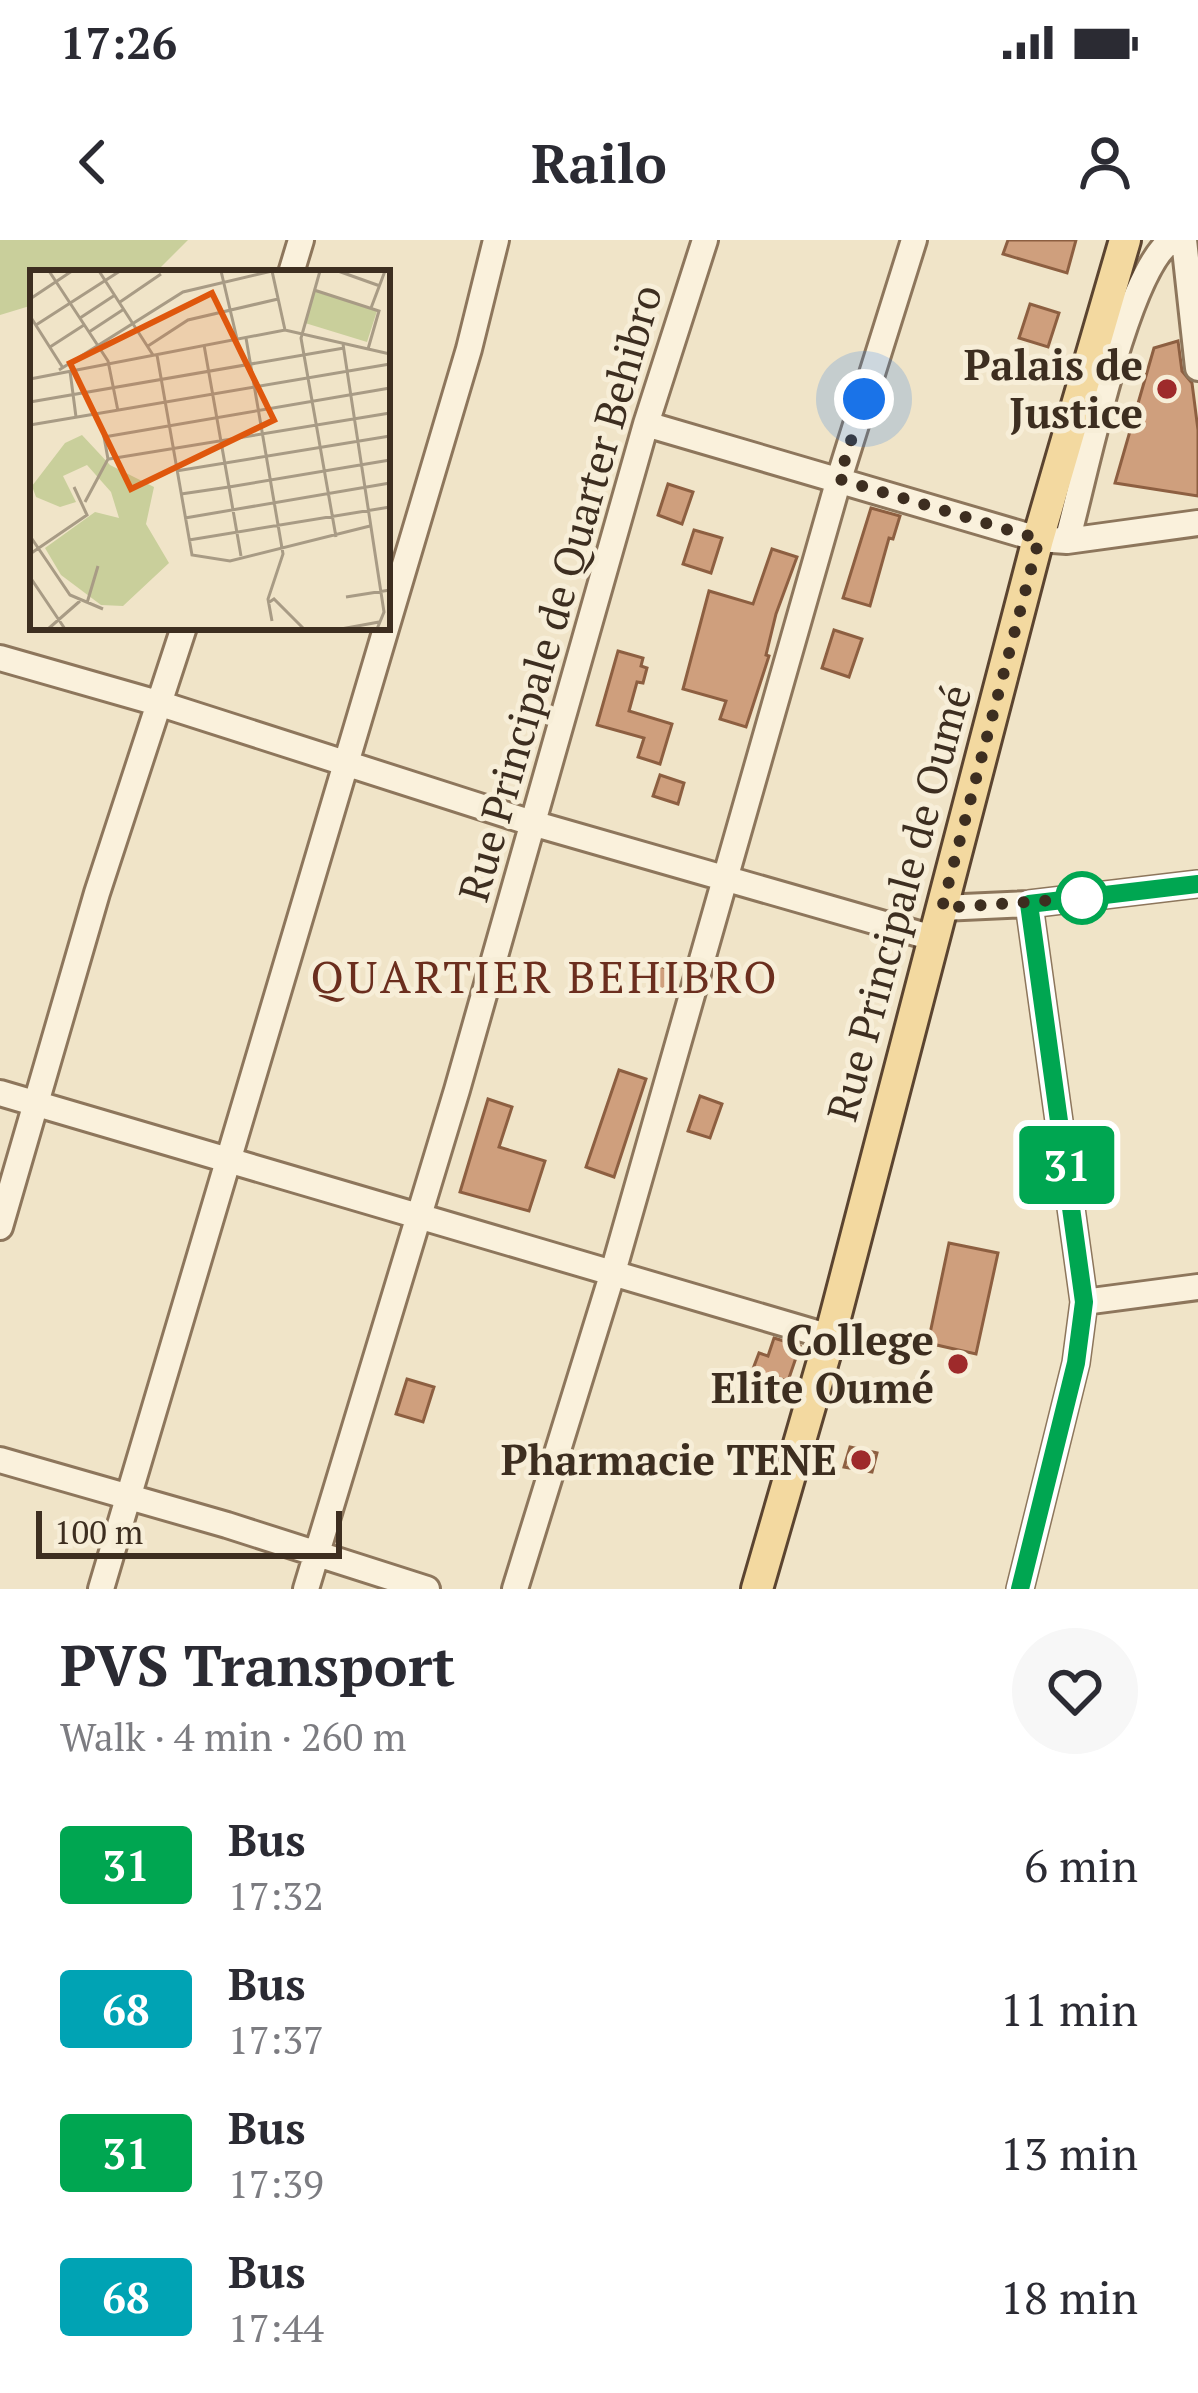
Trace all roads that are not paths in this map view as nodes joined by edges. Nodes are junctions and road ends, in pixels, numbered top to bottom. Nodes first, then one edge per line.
1 (302, 240) edge
2 (496, 240) edge
3 (705, 240) edge
4 (914, 240) edge
5 (1125, 240) edge
6 (1172, 240) edge
7 (1184, 240) edge
8 (292, 270) edge
9 (1198, 368) edge
10 (646, 424) junction
11 (839, 479) junction
12 (1198, 523) edge
13 (1053, 540) junction
14 (390, 618) edge
15 (183, 630) edge
16 (386, 630) edge
17 (0, 658) edge
18 (160, 704) junction
19 (347, 764) junction
20 (532, 823) junction
21 (727, 879) junction
22 (1198, 884) edge
23 (1029, 904) junction
24 (938, 923) junction
25 (0, 1093) edge
26 (33, 1103) junction
27 (226, 1162) junction
28 (420, 1216) junction
29 (0, 1227) edge
30 (613, 1272) junction
31 (1198, 1287) edge
32 (1084, 1302) junction
33 (830, 1336) junction
34 (0, 1460) edge
35 (128, 1496) junction
36 (316, 1553) junction
37 (101, 1589) edge
38 (306, 1589) edge
39 (427, 1589) edge
40 (515, 1589) edge
41 (757, 1589) edge
42 (1020, 1589) edge

1 - 8 street
2 - 14 street
3 - 10 street, Rue Principale de Quarter Behibro
4 - 11 street
5 - 13 main road, Rue Principale de Oumé
6 - 13 street
7 - 9 street
10 - 11 street
10 - 20 street, Rue Principale de Quarter Behibro
11 - 13 street
11 - 21 street
12 - 13 street
13 - 24 main road, Rue Principale de Oumé
15 - 18 street
16 - 19 street
17 - 18 street
18 - 19 street
18 - 26 street
19 - 20 street
19 - 27 street
20 - 21 street
20 - 28 street, Rue Principale de Quarter Behibro
21 - 24 street
21 - 30 street
22 - 23 street
23 - 24 street
23 - 32 street
24 - 33 main road, Rue Principale de Oumé
25 - 26 street
26 - 27 street
26 - 29 street
27 - 28 street
27 - 35 street
28 - 30 street
28 - 36 street, Rue Principale de Quarter Behibro
30 - 33 street
30 - 40 street
31 - 32 street
32 - 42 street
33 - 41 main road, Rue Principale de Oumé
34 - 35 street
35 - 36 street
35 - 37 street
36 - 38 street, Rue Principale de Quarter Behibro
36 - 39 street

